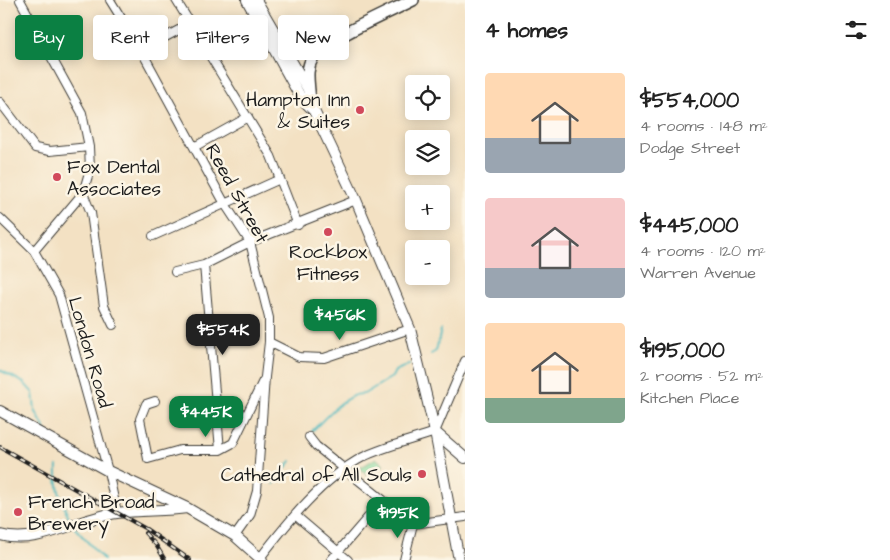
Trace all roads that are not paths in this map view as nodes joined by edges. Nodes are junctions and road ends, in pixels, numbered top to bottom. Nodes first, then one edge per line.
1 (20, 0) edge
2 (110, 0) edge
3 (176, 0) edge
4 (247, 0) edge
5 (256, 0) edge
6 (413, 0) edge
7 (119, 15) edge
8 (185, 15) edge
9 (146, 60) edge
10 (212, 60) edge
11 (309, 91) junction
12 (0, 102) edge
13 (314, 111) junction
14 (248, 118) junction
15 (90, 147) junction
16 (194, 147) junction
17 (280, 179) junction
18 (82, 193) junction
19 (356, 200) junction
20 (225, 204) junction
21 (0, 218) edge
22 (298, 225) junction
23 (153, 236) dead end
24 (250, 242) junction
25 (34, 251) junction
26 (204, 265) junction
27 (175, 272) dead end
28 (113, 325) dead end
29 (410, 329) junction
30 (270, 342) junction
31 (465, 361) edge
32 (265, 377) junction
33 (155, 401) dead end
34 (0, 411) edge
35 (435, 432) junction
36 (309, 437) dead end
37 (220, 450) junction
38 (465, 458) edge
39 (346, 469) junction
40 (108, 471) junction
41 (383, 500) junction
42 (187, 508) junction
43 (117, 513) junction
44 (295, 515) junction
45 (465, 516) edge
46 (451, 519) junction
47 (413, 524) junction
48 (0, 535) edge
49 (235, 536) junction
50 (338, 552) junction
51 (261, 559) edge
52 (332, 560) edge
53 (348, 560) edge
54 (404, 560) edge
55 (459, 560) edge

1 - 15 street
2 - 7 street, Reed Street
3 - 8 street
4 - 13 main road
5 - 11 main road
6 - 11 highway
9 - 16 street, Reed Street
10 - 14 street
11 - 13 main road
12 - 15 street
13 - 19 main road
14 - 16 street
14 - 17 street
15 - 18 street
16 - 20 street, Reed Street
17 - 20 street
17 - 22 street
18 - 25 street
18 - 28 street
19 - 22 street
19 - 29 main road
20 - 23 street
20 - 24 street, Reed Street
21 - 25 street, London Road
22 - 24 street
24 - 26 street
24 - 30 street, Reed Street
25 - 40 street, London Road
26 - 27 street
26 - 37 street
29 - 30 street
29 - 35 main road
30 - 32 street, Reed Street
31 - 35 street
32 - 37 street
32 - 49 street, Reed Street
33 - 37 street
34 - 40 main road
35 - 38 main road
35 - 39 street
35 - 46 main road
36 - 39 street
39 - 41 street
39 - 44 street
40 - 42 main road
40 - 43 street, London Road
41 - 47 street
41 - 50 street
42 - 43 main road
42 - 49 main road
43 - 48 main road
44 - 50 street
44 - 51 street
45 - 46 street
46 - 47 street
46 - 55 main road
47 - 54 street
49 - 51 main road
50 - 52 street
50 - 53 street

